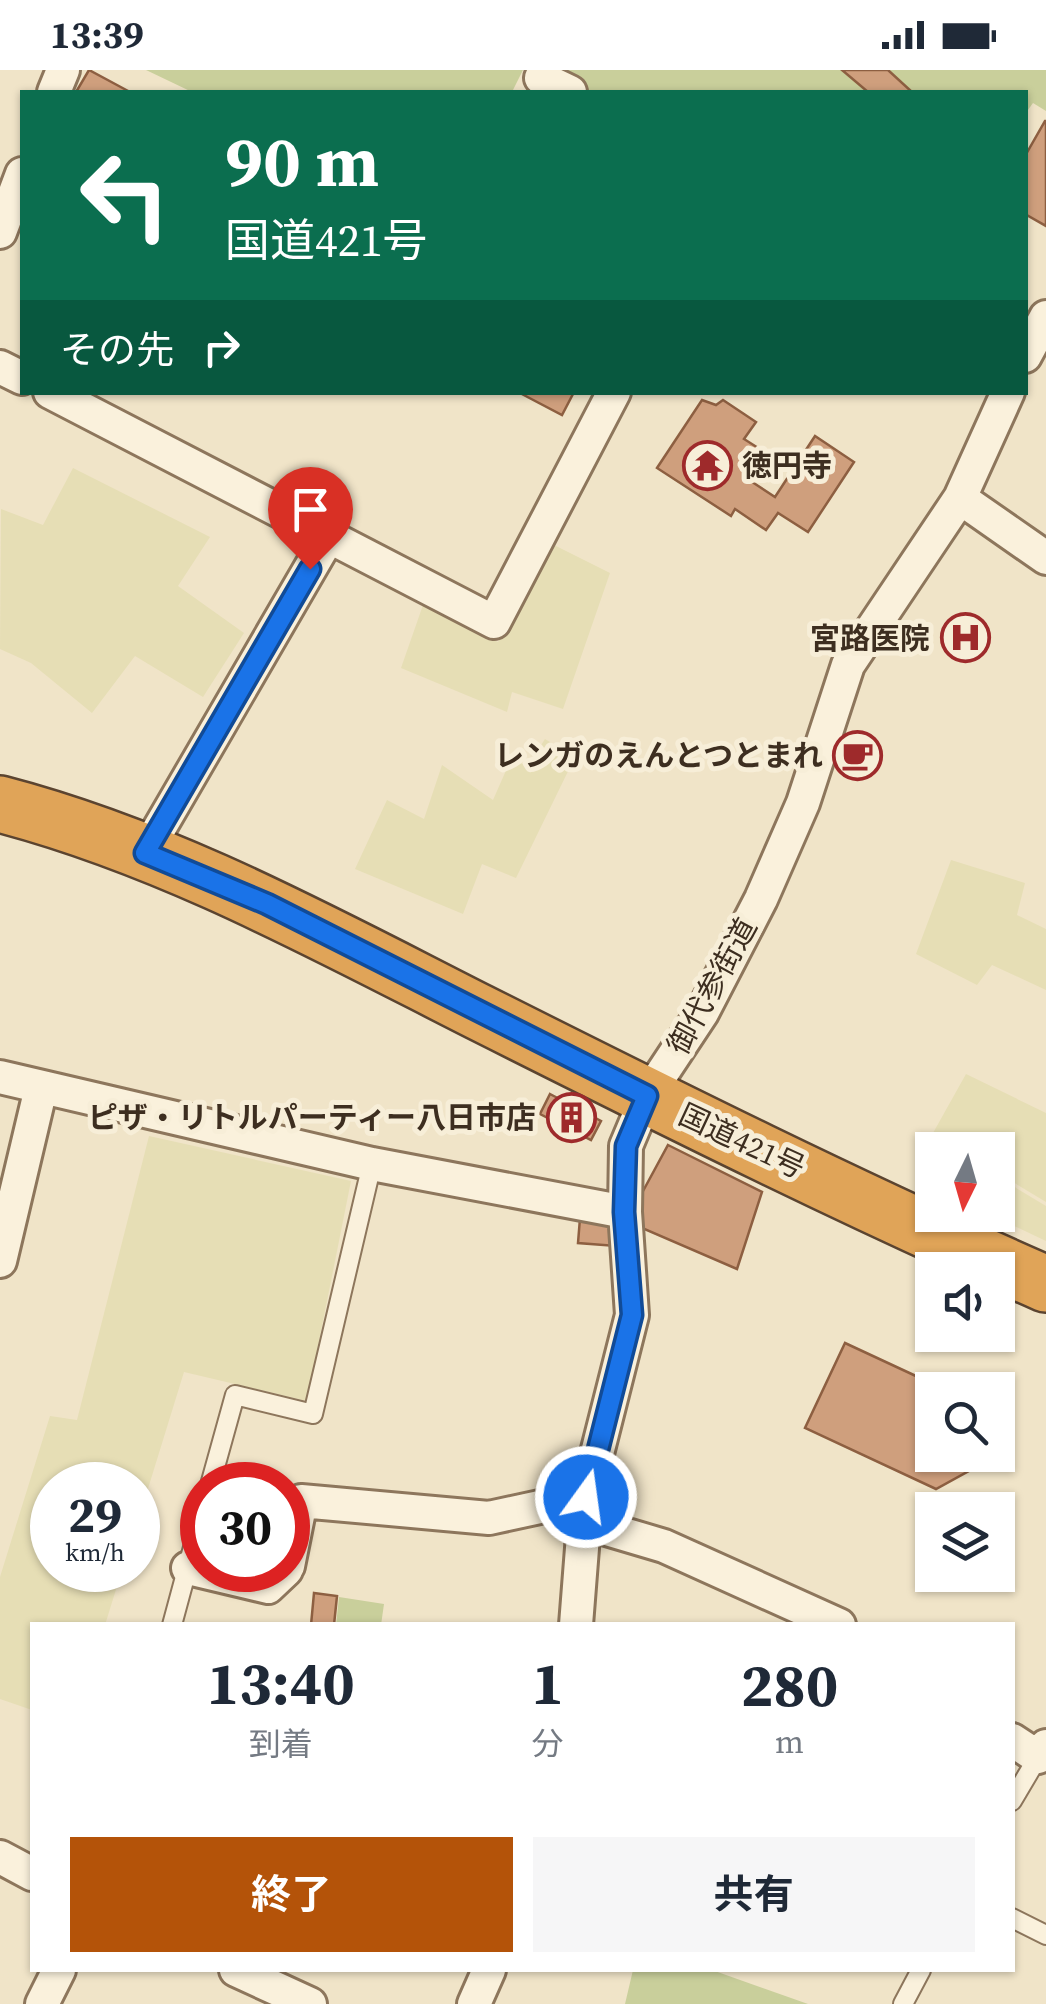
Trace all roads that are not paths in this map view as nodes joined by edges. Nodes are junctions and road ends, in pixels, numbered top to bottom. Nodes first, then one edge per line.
1 (545, 70) edge
2 (566, 90) edge
3 (20, 179) edge
4 (0, 232) edge
5 (1046, 317) edge
6 (1028, 350) edge
7 (56, 395) edge
8 (612, 395) edge
9 (1007, 395) edge
10 (960, 498) junction
11 (329, 536) junction
12 (1046, 558) edge
13 (0, 804) edge
14 (145, 853) junction
15 (0, 1078) edge
16 (41, 1088) junction
17 (647, 1096) junction
18 (372, 1164) junction
19 (624, 1212) junction
20 (0, 1261) edge
21 (1046, 1284) edge
22 (216, 1462) edge
23 (310, 1502) edge
24 (585, 1510) junction
25 (181, 1592) edge
26 (173, 1622) edge
27 (576, 1622) edge
28 (832, 1622) edge
29 (1032, 1748) edge
30 (1015, 1793) edge
31 (0, 1857) edge
32 (30, 1873) edge
33 (1015, 1920) edge
34 (1046, 1935) edge
35 (59, 1972) edge
36 (240, 1972) edge
37 (488, 1972) edge
38 (920, 1972) edge
39 (42, 2004) edge
40 (310, 2004) edge
41 (474, 2004) edge
42 (904, 2004) edge

1 - 2 street
3 - 4 street
5 - 6 street
7 - 11 street
8 - 11 street
9 - 10 street, 御代参街道
10 - 12 street
10 - 17 street, 御代参街道
11 - 14 street
13 - 14 highway, 国道421号
14 - 17 highway, 国道421号
15 - 16 street
16 - 18 street
16 - 20 street
17 - 19 street, 御代参街道
17 - 21 highway, 国道421号
18 - 19 street
18 - 22 lane
19 - 24 street, 御代参街道
23 - 24 street
24 - 27 street, 御代参街道
24 - 28 street
25 - 26 lane
29 - 30 lane
31 - 32 street
33 - 34 lane
35 - 39 street
36 - 40 street
37 - 41 street
38 - 42 lane

